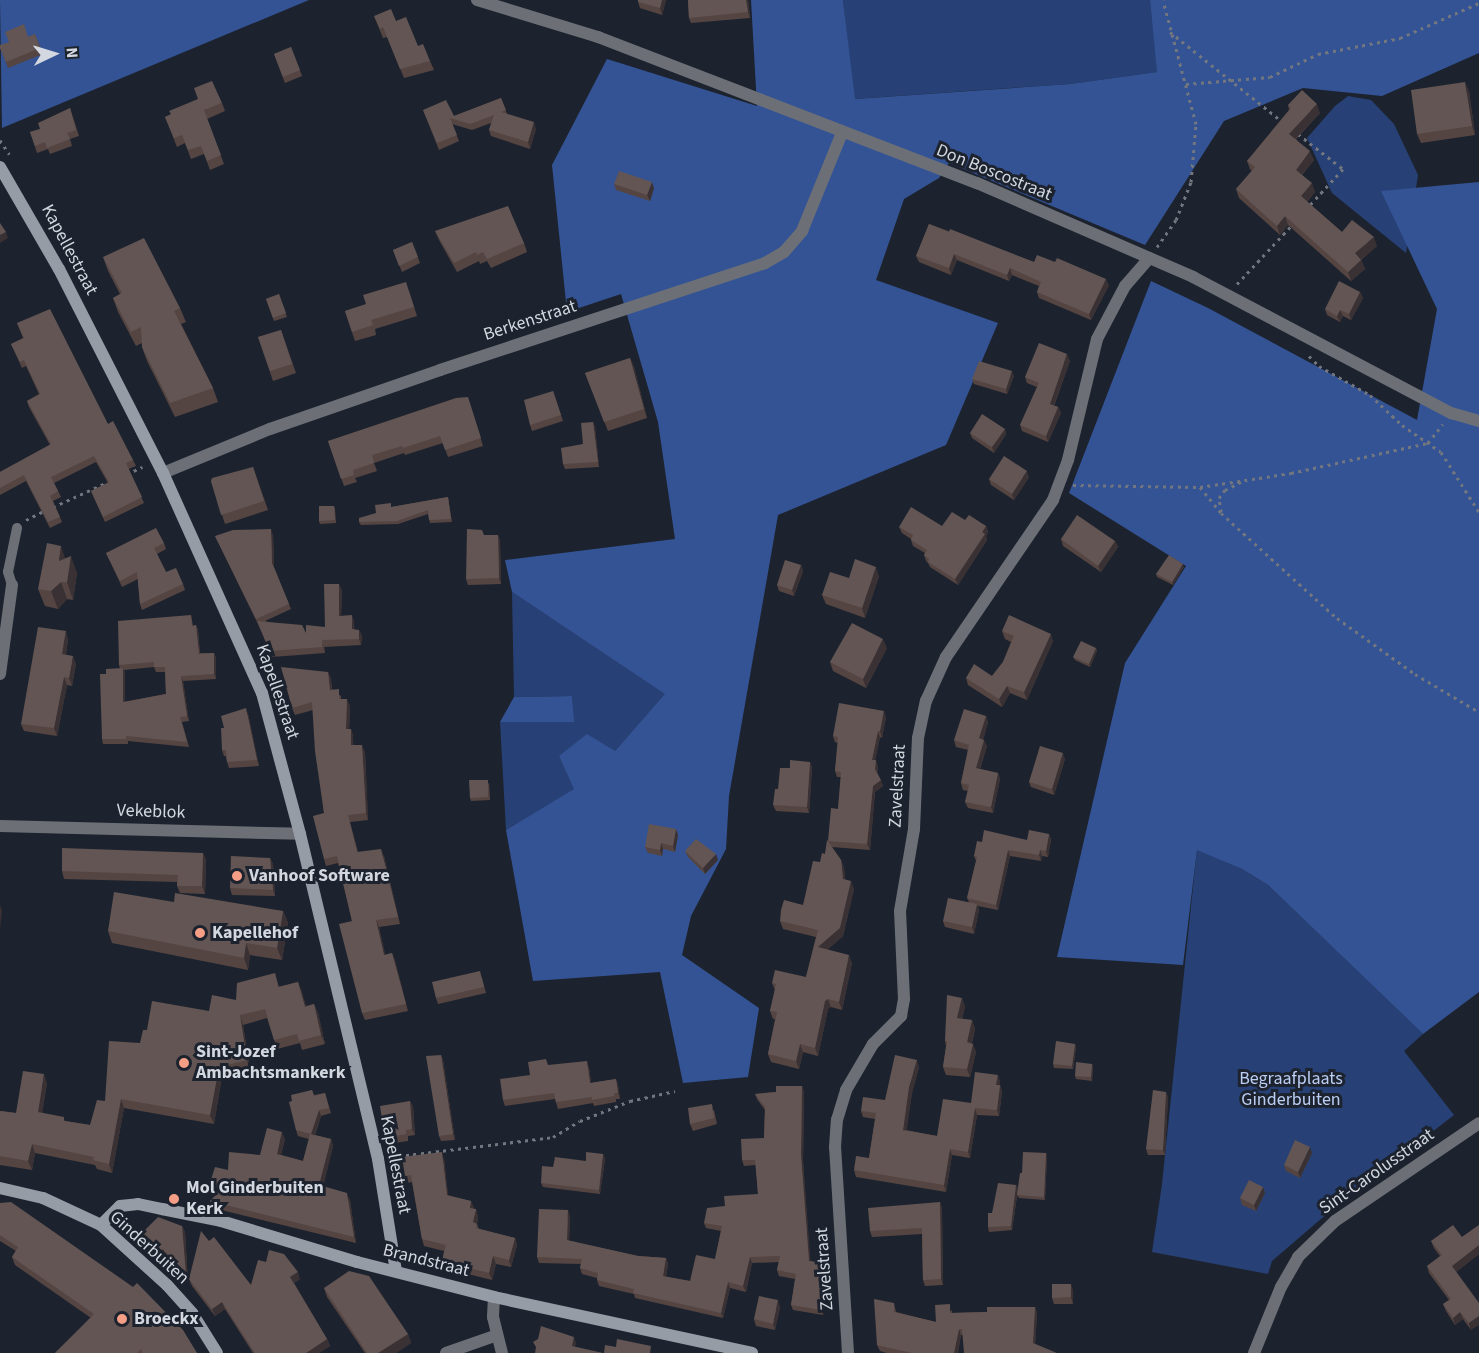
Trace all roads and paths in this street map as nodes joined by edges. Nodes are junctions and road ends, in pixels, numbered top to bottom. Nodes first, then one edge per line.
1 (477, 0) edge
2 (1163, 0) edge
3 (1479, 3) edge
4 (1170, 32) junction
5 (1229, 79) junction
6 (1186, 84) junction
7 (842, 134) junction
8 (0, 140) edge
9 (11, 157) dead end
10 (0, 167) edge
11 (1304, 211) edge
12 (1297, 219) edge
13 (1149, 258) junction
14 (1228, 294) junction
15 (1293, 329) junction
16 (1451, 413) junction
17 (1479, 421) edge
18 (1428, 443) junction
19 (155, 456) junction
20 (163, 473) junction
21 (1242, 481) junction
22 (1060, 484) junction
23 (1200, 487) junction
24 (1479, 512) edge
25 (1221, 513) junction
26 (17, 528) joint
27 (12, 585) joint
28 (0, 674) edge
29 (1479, 712) edge
30 (0, 826) edge
31 (300, 834) junction
32 (675, 1091) dead end
33 (1479, 1123) edge
34 (386, 1148) edge
35 (388, 1157) junction
36 (390, 1167) dead end
37 (0, 1188) edge
38 (101, 1225) junction
39 (396, 1272) junction
40 (494, 1297) junction
41 (497, 1335) junction
42 (217, 1353) edge
43 (446, 1353) edge
44 (502, 1353) edge
45 (752, 1353) edge
46 (848, 1353) edge
47 (1254, 1353) edge

1 - 7 street, Don Boscostraat
2 - 4 path
3 - 5 path
4 - 5 path
4 - 6 path
5 - 6 path
5 - 11 path
6 - 13 path
7 - 13 street, Don Boscostraat
7 - 20 street, Berkenstraat
8 - 9 path
10 - 19 street, Kapellestraat
12 - 14 path
13 - 14 street, Don Boscostraat
13 - 22 street, Zavelstraat
14 - 15 street, Don Boscostraat
15 - 16 street, Don Boscostraat
15 - 18 path
16 - 17 street, Don Boscostraat
16 - 18 path
18 - 21 path
18 - 24 path
19 - 20 street, Kapellestraat
19 - 26 path
20 - 31 street, Kapellestraat
21 - 23 path
21 - 25 path
22 - 23 path
22 - 46 street, Zavelstraat
23 - 25 path
25 - 29 path
26 - 27 lane
27 - 28 street
30 - 31 street, Vekeblok
31 - 39 street, Kapellestraat
32 - 35 path
33 - 47 street, Sint-Carolusstraat
34 - 35 path
35 - 36 path
37 - 38 street, Ginderbuiten
38 - 39 street, Brandstraat
38 - 42 street, Ginderbuiten
39 - 40 street, Brandstraat
40 - 41 street
40 - 45 street, Brandstraat
41 - 43 street
41 - 44 street

